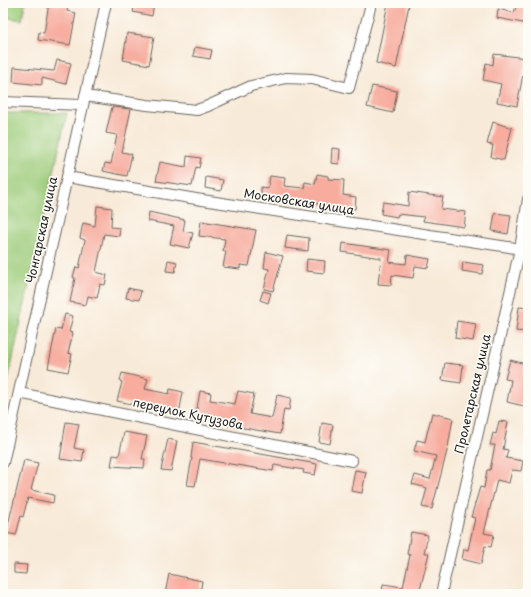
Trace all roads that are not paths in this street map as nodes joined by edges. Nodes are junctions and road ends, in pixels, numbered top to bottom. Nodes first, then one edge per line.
1 (106, 3) edge
2 (370, 8) dead end
3 (84, 100) junction
4 (3, 102) edge
5 (67, 177) junction
6 (528, 199) edge
7 (524, 249) edge
8 (19, 393) junction
9 (352, 461) dead end
10 (3, 463) edge
11 (441, 594) edge

1 - 3 street, Чонгарская улица
2 - 3 street
3 - 4 street
3 - 5 street, Чонгарская улица
5 - 7 street, Московская улица
5 - 8 street, Чонгарская улица
6 - 7 street, Пролетарская улица
7 - 11 street, Пролетарская улица
8 - 9 street, переулок Кутузова
8 - 10 street, Чонгарская улица

